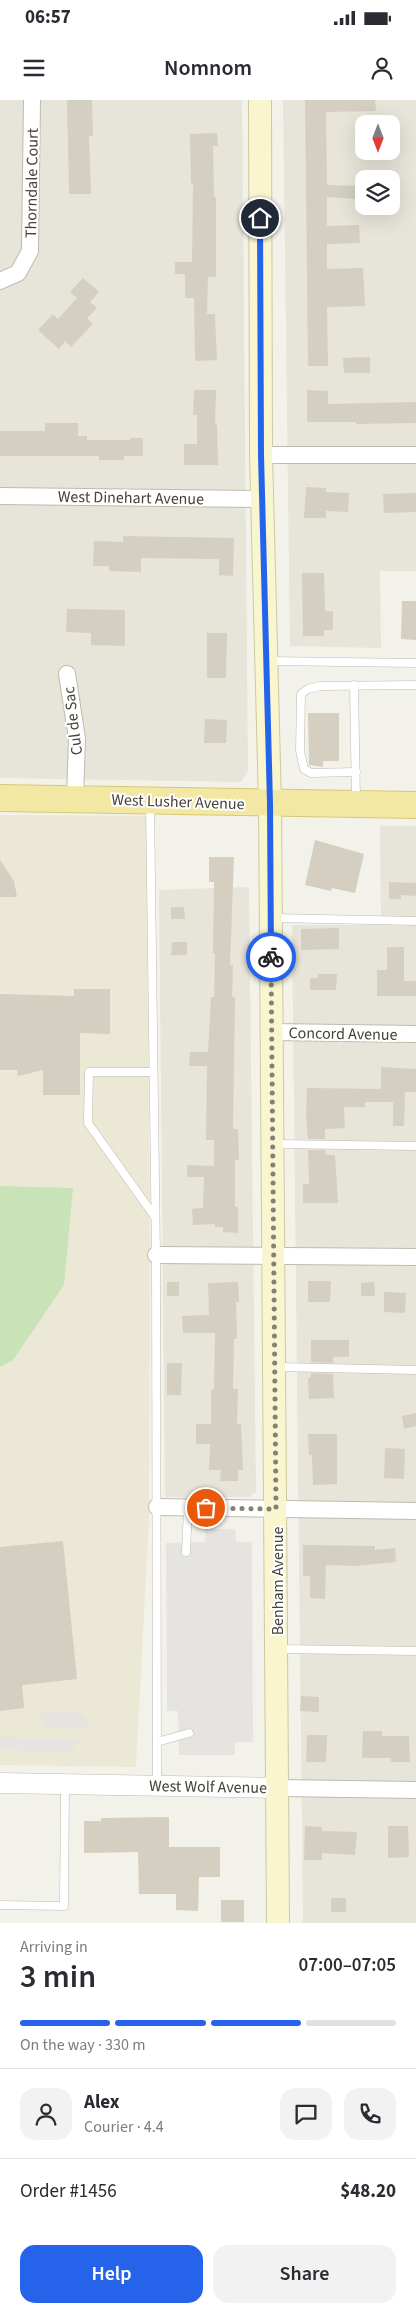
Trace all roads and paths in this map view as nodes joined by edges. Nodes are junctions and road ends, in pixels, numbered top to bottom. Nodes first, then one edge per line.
1 (32, 100) edge
2 (260, 100) edge
3 (0, 281) edge
4 (261, 455) junction
5 (416, 455) edge
6 (0, 496) edge
7 (262, 499) junction
8 (267, 661) junction
9 (416, 663) edge
10 (66, 674) dead end
11 (354, 685) junction
12 (416, 685) edge
13 (356, 772) junction
14 (0, 798) edge
15 (75, 798) junction
16 (150, 800) junction
17 (270, 804) junction
18 (356, 805) junction
19 (416, 805) edge
20 (271, 918) junction
21 (416, 921) edge
22 (271, 1032) junction
23 (416, 1034) edge
24 (153, 1072) junction
25 (272, 1144) junction
26 (416, 1146) edge
27 (155, 1216) junction
28 (156, 1255) junction
29 (274, 1256) junction
30 (416, 1258) edge
31 (275, 1367) junction
32 (416, 1370) edge
33 (157, 1507) junction
34 (188, 1508) junction
35 (276, 1509) junction
36 (416, 1511) edge
37 (186, 1552) dead end
38 (277, 1649) junction
39 (416, 1652) edge
40 (189, 1733) dead end
41 (157, 1742) junction
42 (0, 1783) edge
43 (65, 1784) junction
44 (157, 1785) junction
45 (278, 1788) junction
46 (416, 1790) edge
47 (0, 1905) edge
48 (278, 1923) edge

1 - 3 street, Thorndale Court
2 - 4 main road, Benham Avenue
4 - 5 street
4 - 7 main road, Benham Avenue
6 - 7 street, West Dinehart Avenue
7 - 8 main road, Benham Avenue
8 - 9 lane
8 - 17 main road, Benham Avenue
10 - 15 street, Cul de Sac
11 - 12 lane
11 - 13 lane
11 - 13 lane
13 - 18 lane
14 - 15 main road, West Lusher Avenue
15 - 16 main road, West Lusher Avenue
16 - 17 main road, West Lusher Avenue
16 - 24 lane
17 - 18 main road, West Lusher Avenue
17 - 20 main road, Benham Avenue
18 - 19 main road, West Lusher Avenue
20 - 21 lane
20 - 22 main road, Benham Avenue
22 - 23 street, Concord Avenue
22 - 25 main road, Benham Avenue
24 - 27 lane
24 - 27 lane
25 - 26 lane
25 - 29 main road, Benham Avenue
27 - 28 lane
28 - 29 street
28 - 33 lane
29 - 30 street
29 - 31 main road, Benham Avenue
31 - 32 lane
31 - 35 main road, Benham Avenue
33 - 34 street
33 - 41 lane
34 - 35 street
34 - 37 lane
35 - 36 street
35 - 38 main road, Benham Avenue
38 - 39 lane
38 - 45 main road, Benham Avenue
40 - 41 lane
41 - 44 lane
42 - 43 street, West Wolf Avenue
43 - 44 street, West Wolf Avenue
43 - 47 lane
44 - 45 street, West Wolf Avenue
45 - 46 street, West Wolf Avenue
45 - 48 main road, Benham Avenue

